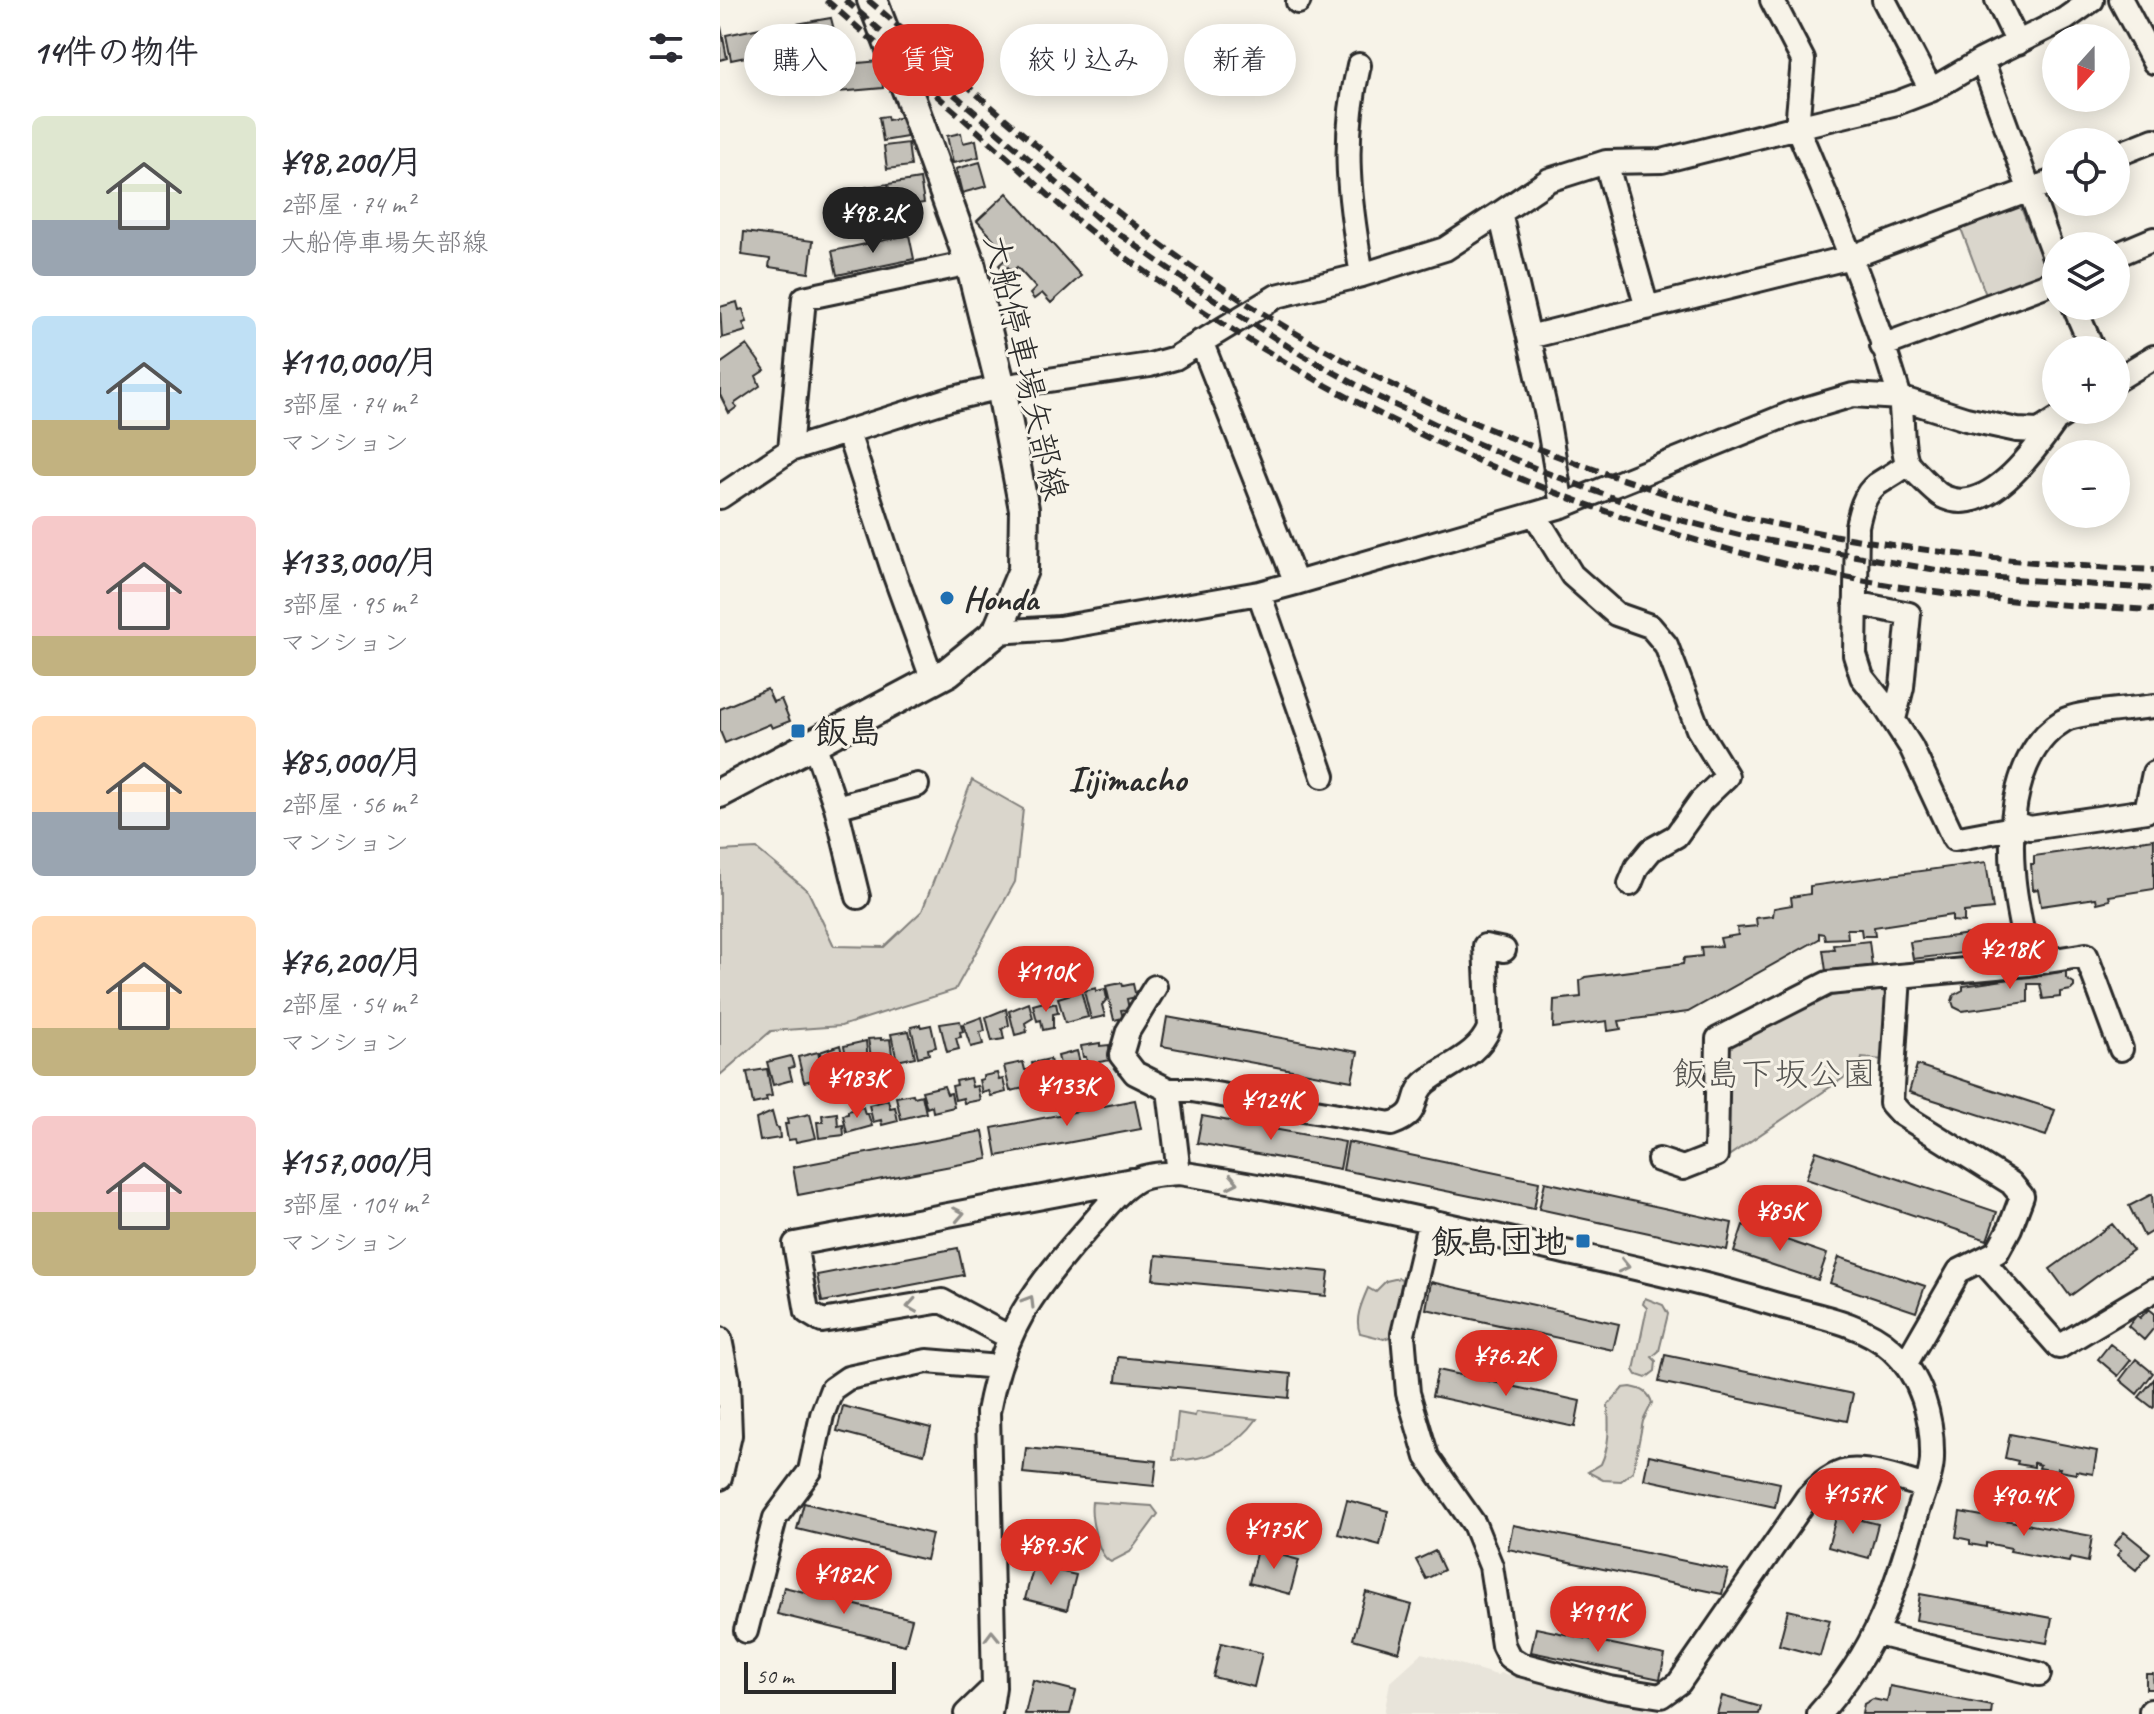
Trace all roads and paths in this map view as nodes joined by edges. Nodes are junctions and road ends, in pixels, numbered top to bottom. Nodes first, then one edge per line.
1 (872, 0) edge
2 (1772, 0) edge
3 (1884, 0) edge
4 (1997, 0) edge
5 (2092, 0) edge
6 (2121, 0) edge
7 (2018, 43) junction
8 (2153, 56) edge
9 (1982, 60) junction
10 (1359, 65) dead end
11 (1931, 90) junction
12 (1797, 127) junction
13 (2154, 140) edge
14 (2130, 149) edge
15 (1606, 162) junction
16 (2042, 186) edge
17 (2031, 191) junction
18 (1500, 213) junction
19 (2045, 232) edge
20 (2154, 239) edge
21 (2130, 249) edge
22 (1851, 257) junction
23 (970, 263) junction
24 (1362, 275) junction
25 (2042, 286) edge
26 (1647, 308) junction
27 (1529, 337) junction
28 (1201, 341) junction
29 (1882, 346) junction
30 (2154, 357) edge
31 (2130, 372) edge
32 (1001, 387) junction
33 (1900, 398) junction
34 (2050, 424) edge
35 (2057, 424) edge
36 (848, 433) junction
37 (790, 450) junction
38 (1908, 463) junction
39 (720, 497) edge
40 (1562, 506) junction
41 (1535, 515) junction
42 (1296, 583) junction
43 (1259, 593) junction
44 (1855, 603) junction
45 (997, 632) junction
46 (933, 681) junction
47 (2154, 706) edge
48 (1894, 719) junction
49 (814, 743) junction
50 (2154, 773) edge
51 (1323, 776) dead end
52 (917, 785) dead end
53 (720, 793) edge
54 (836, 807) junction
55 (2013, 826) junction
56 (1630, 884) dead end
57 (858, 897) dead end
58 (1504, 950) dead end
59 (2029, 964) junction
60 (1899, 976) junction
61 (1155, 987) dead end
62 (2121, 1049) dead end
63 (1169, 1090) junction
64 (1659, 1160) dead end
65 (1179, 1173) junction
66 (1139, 1179) junction
67 (1430, 1220) junction
68 (1983, 1261) junction
69 (2154, 1290) edge
70 (1009, 1337) junction
71 (720, 1339) edge
72 (1906, 1363) junction
73 (999, 1367) junction
74 (720, 1478) edge
75 (1925, 1487) junction
76 (746, 1631) dead end
77 (1877, 1634) junction
78 (2039, 1674) dead end
79 (994, 1687) junction
80 (966, 1714) edge
81 (990, 1714) edge
82 (1819, 1714) edge

1 - 23 main road, 大船停車場矢部線
2 - 12 street
3 - 11 street
4 - 7 street
5 - 7 street
6 - 8 street
7 - 9 street
9 - 11 street
9 - 17 street
10 - 24 street
11 - 12 street
12 - 15 street
12 - 22 street
13 - 14 street
15 - 18 street
15 - 26 street
16 - 17 street
17 - 19 street
17 - 22 street
18 - 24 street
18 - 27 street
20 - 21 street
22 - 26 street
22 - 29 street
23 - 32 main road, 大船停車場矢部線
23 - 37 street
24 - 28 street
25 - 29 street
26 - 27 street
27 - 40 street
28 - 32 street
28 - 42 street
29 - 33 street
30 - 31 street
32 - 36 street
32 - 45 main road, 大船停車場矢部線
33 - 34 street
33 - 38 street
33 - 40 street
35 - 38 street
36 - 37 street
36 - 46 street
37 - 39 street
38 - 44 street
40 - 41 street
41 - 42 street
41 - 56 street
42 - 43 street
43 - 45 street
43 - 51 street
44 - 48 street
44 - 48 street
45 - 46 main road, 大船停車場矢部線
46 - 49 main road, 大船停車場矢部線
47 - 55 street
48 - 55 street
49 - 53 main road, 大船停車場矢部線
49 - 54 street
50 - 55 street
52 - 54 street
54 - 57 street
55 - 59 street
58 - 63 street
59 - 60 street
59 - 62 street
60 - 64 street
60 - 68 street
61 - 63 street
63 - 65 street
65 - 66 street
65 -> 67 street
70 -> 66 street
70 -> 66 street
67 -> 72 street
67 - 75 street
68 - 69 street
68 - 72 street
70 - 73 street
71 - 74 street
72 - 75 street
73 - 76 street
79 -> 73 street
75 - 77 street
77 - 78 street
77 - 82 street
79 - 80 street
79 - 81 street

